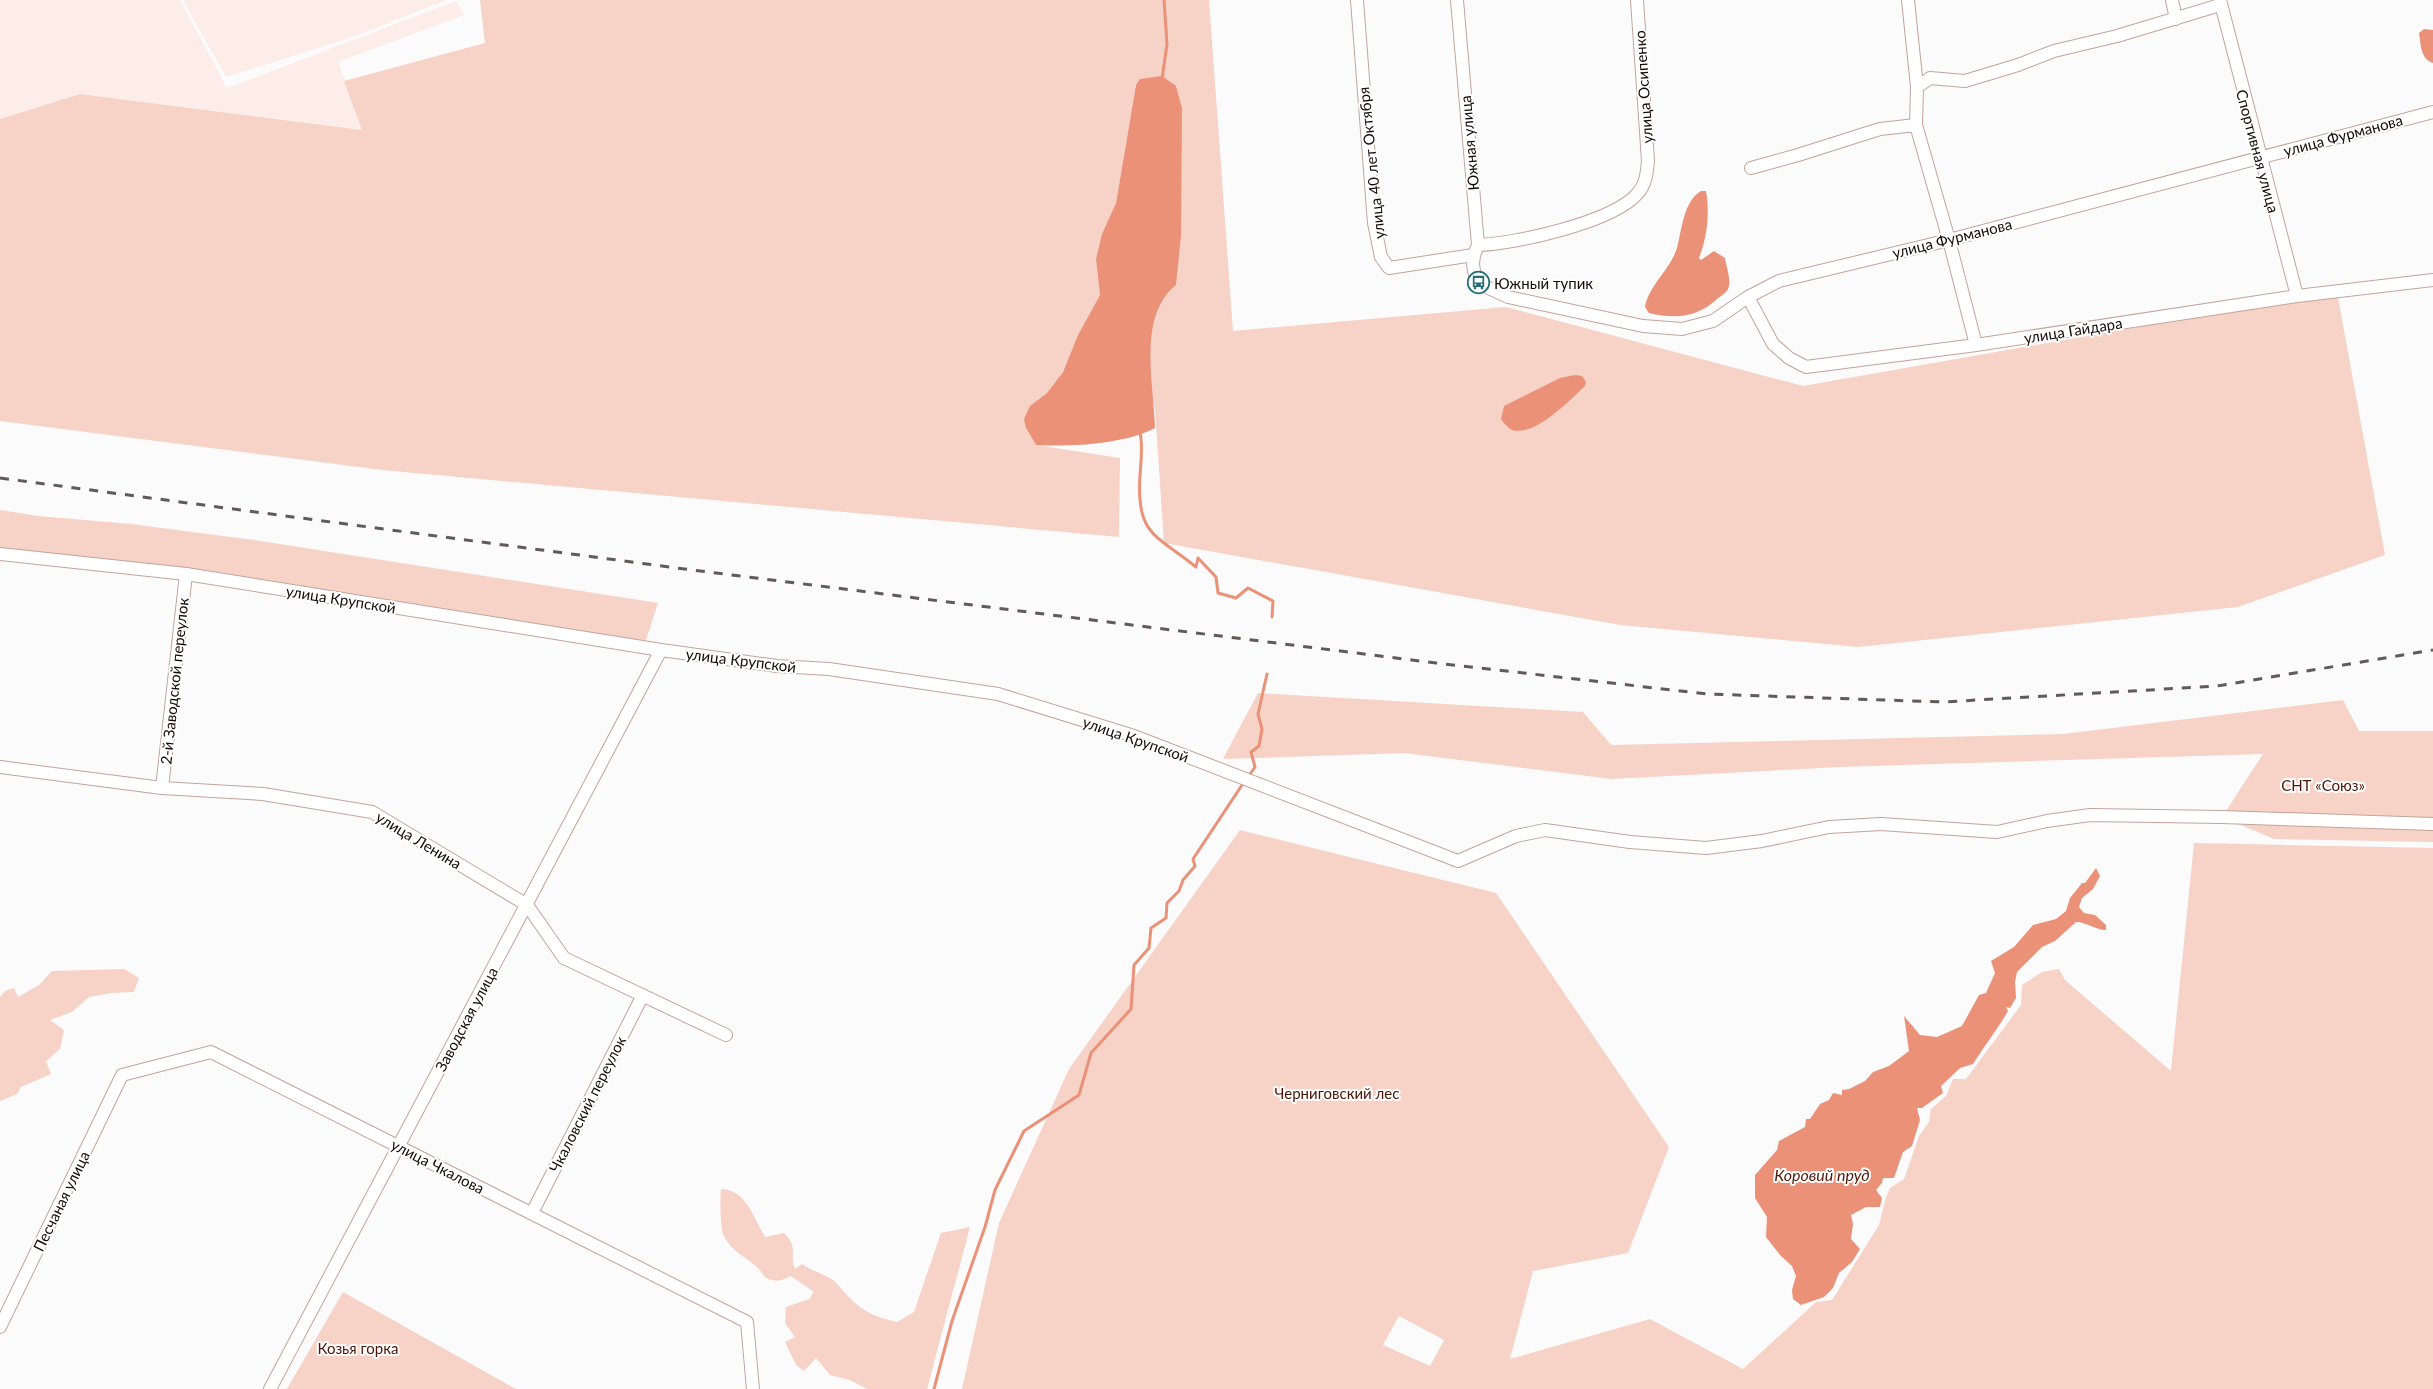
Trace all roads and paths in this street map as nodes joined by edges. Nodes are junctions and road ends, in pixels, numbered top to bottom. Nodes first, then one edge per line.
1 (1357, 0) edge
2 (1457, 0) edge
3 (1636, 0) edge
4 (1908, 0) edge
5 (2172, 0) edge
6 (2220, 2) edge
7 (2176, 19) junction
8 (1917, 87) junction
9 (2433, 112) edge
10 (1916, 125) junction
11 (2259, 158) junction
12 (1751, 168) dead end
13 (1949, 240) junction
14 (1476, 250) junction
15 (2433, 280) edge
16 (1478, 283) joint
17 (2297, 296) junction
18 (1748, 297) junction
19 (1976, 345) junction
20 (0, 554) edge
21 (186, 574) junction
22 (660, 650) junction
23 (0, 767) edge
24 (162, 788) junction
25 (2433, 824) edge
26 (527, 905) junction
27 (643, 995) junction
28 (726, 1035) dead end
29 (122, 1075) joint
30 (399, 1146) junction
31 (532, 1213) junction
32 (0, 1327) edge
33 (270, 1389) edge
34 (753, 1389) edge

1 - 14 street, улица 40 лет Октября
2 - 14 street, Южная улица
3 - 14 street, улица Осипенко
4 - 8 street
5 - 7 street
6 - 7 street
6 - 11 street, Спортивная улица
7 - 8 street
8 - 10 street
9 - 11 street, улица Фурманова
10 - 12 street
10 - 13 street
11 - 13 street, улица Фурманова
11 - 17 street, Спортивная улица
13 - 18 street, улица Фурманова
13 - 19 street
14 - 16 street, Южная улица
15 - 17 street, улица Гайдара
16 - 18 street, улица Фурманова
17 - 19 street, улица Гайдара
18 - 19 street, улица Гайдара
20 - 21 street, улица Крупской
21 - 22 street, улица Крупской
21 - 24 street, 2-й Заводской переулок
22 - 25 street, улица Крупской
22 - 26 street, Заводская улица
23 - 24 street, улица Ленина
24 - 26 street, улица Ленина
26 - 27 street, улица Ленина
26 - 30 street, Заводская улица
27 - 28 street, улица Ленина
27 - 31 street, Чкаловский переулок
29 - 30 street, улица Чкалова
29 - 32 street, Песчаная улица
30 - 31 street, улица Чкалова
30 - 33 street, Заводская улица
31 - 34 street, улица Чкалова

